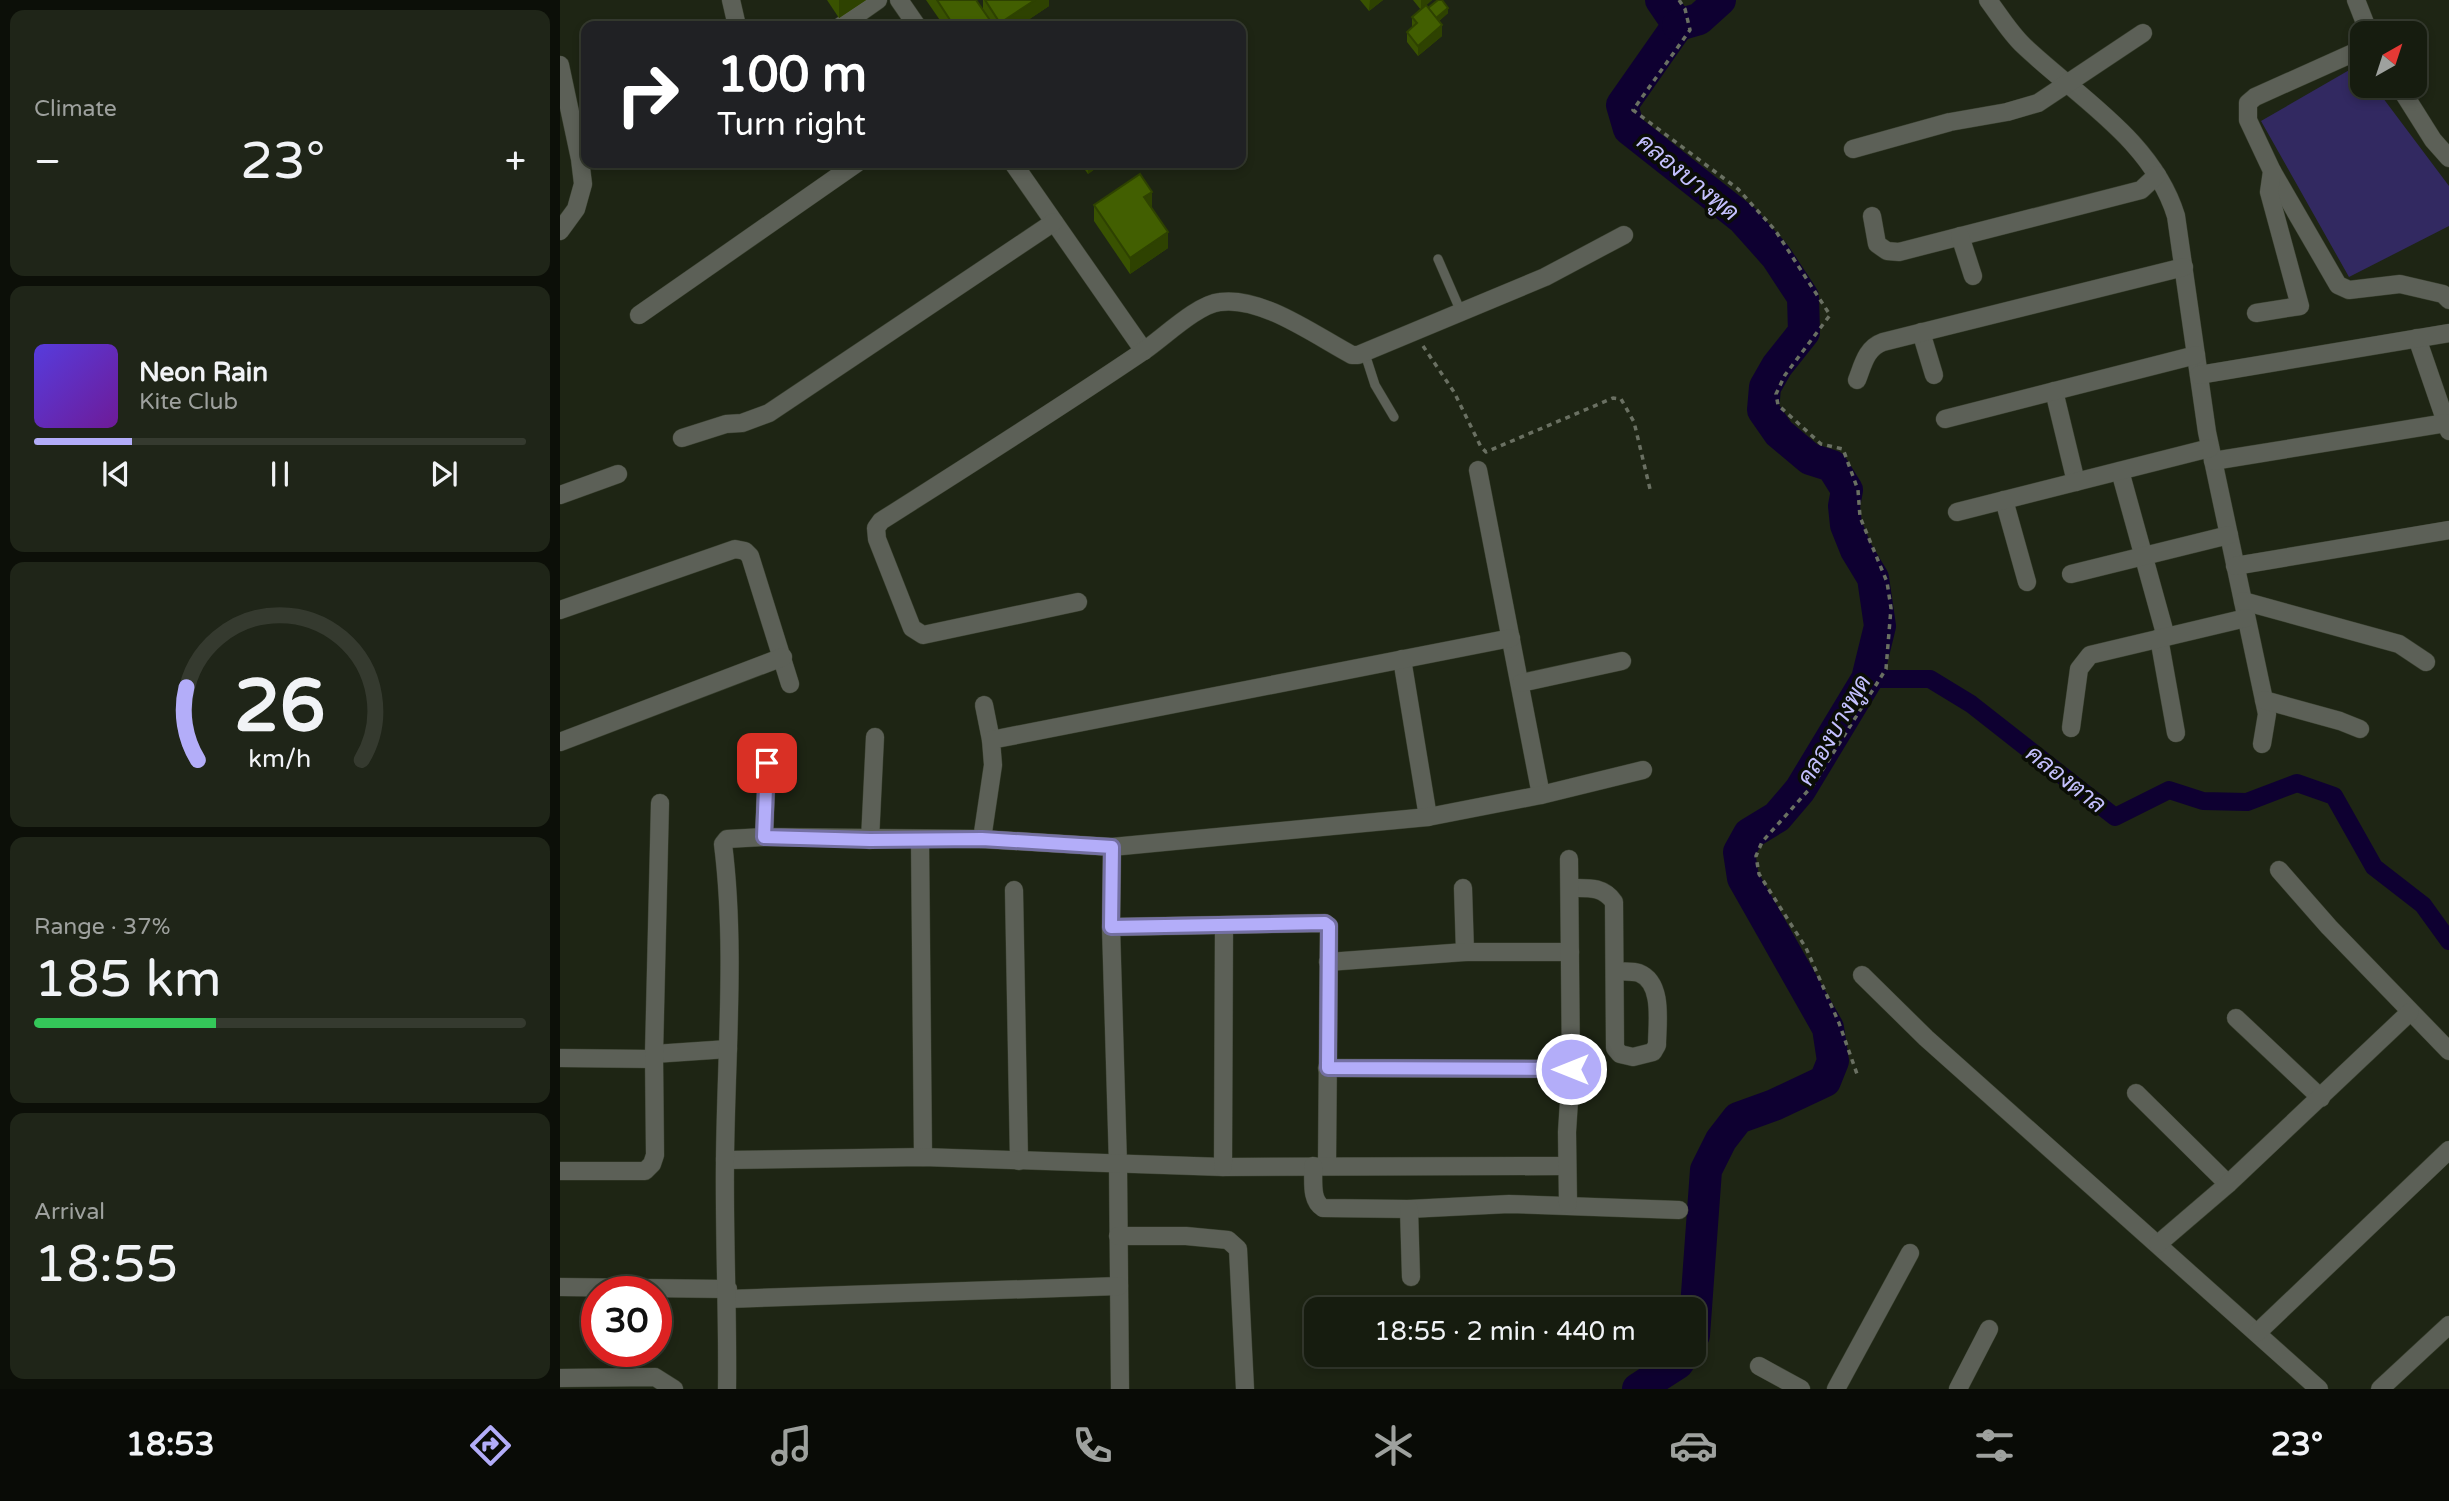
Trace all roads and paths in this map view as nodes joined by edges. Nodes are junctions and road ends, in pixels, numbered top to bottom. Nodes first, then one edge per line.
1 (731, 0) edge
2 (878, 0) edge
3 (899, 0) edge
4 (1679, 0) edge
5 (2356, 0) edge
6 (1996, 3) edge
7 (736, 21) edge
8 (848, 21) edge
9 (914, 21) edge
10 (2364, 21) edge
11 (2143, 33) dead end
12 (2350, 54) edge
13 (560, 65) edge
14 (2066, 83) junction
15 (2407, 98) edge
16 (1853, 149) dead end
17 (581, 150) edge
18 (2449, 158) edge
19 (583, 168) edge
20 (850, 168) edge
21 (1016, 168) edge
22 (2272, 170) junction
23 (2157, 175) junction
24 (1871, 216) dead end
25 (1054, 222) junction
26 (560, 231) edge
27 (1624, 235) dead end
28 (1960, 236) junction
29 (1438, 259) dead end
30 (2184, 267) junction
31 (1973, 276) dead end
32 (2449, 300) edge
33 (1462, 312) junction
34 (2256, 313) dead end
35 (639, 315) dead end
36 (1921, 332) junction
37 (1413, 333) junction
38 (2449, 333) edge
39 (2417, 338) junction
40 (1144, 351) junction
41 (1365, 354) junction
42 (2196, 355) junction
43 (1934, 375) dead end
44 (2199, 375) junction
45 (1857, 380) dead end
46 (2054, 391) junction
47 (1394, 417) dead end
48 (1945, 419) dead end
49 (2448, 427) edge
50 (682, 438) dead end
51 (2212, 454) junction
52 (1478, 470) dead end
53 (2120, 471) junction
54 (618, 474) dead end
55 (2076, 482) junction
56 (1650, 489) dead end
57 (560, 495) edge
58 (2004, 500) junction
59 (1957, 512) dead end
60 (2449, 530) edge
61 (2229, 535) junction
62 (2143, 556) junction
63 (2235, 566) junction
64 (2071, 574) dead end
65 (2027, 582) dead end
66 (1078, 602) dead end
67 (2245, 609) junction
68 (560, 610) edge
69 (2162, 637) junction
70 (1511, 638) junction
71 (783, 656) junction
72 (1402, 660) junction
73 (1622, 661) dead end
74 (2426, 662) dead end
75 (1521, 683) junction
76 (790, 684) dead end
77 (2264, 700) junction
78 (984, 705) dead end
79 (2071, 729) dead end
80 (2360, 729) dead end
81 (2176, 733) dead end
82 (875, 737) dead end
83 (990, 740) junction
84 (560, 742) edge
85 (2262, 744) dead end
86 (767, 763) dead end
87 (1643, 770) dead end
88 (1541, 795) junction
89 (660, 803) dead end
90 (1427, 817) junction
91 (764, 837) junction
92 (920, 839) junction
93 (982, 839) junction
94 (870, 840) junction
95 (1112, 847) junction
96 (1569, 859) dead end
97 (2279, 870) dead end
98 (1463, 888) dead end
99 (1570, 888) junction
100 (1014, 890) dead end
101 (1224, 926) junction
102 (1111, 927) junction
103 (1465, 952) junction
104 (1570, 952) junction
105 (1328, 962) junction
106 (1616, 971) junction
107 (1862, 975) dead end
108 (2410, 1012) junction
109 (2236, 1017) dead end
110 (728, 1049) junction
111 (2449, 1051) edge
112 (654, 1057) junction
113 (560, 1058) edge
114 (1328, 1068) junction
115 (1571, 1069) junction
116 (1857, 1074) dead end
117 (2136, 1093) dead end
118 (2320, 1098) junction
119 (2449, 1150) edge
120 (923, 1157) junction
121 (725, 1160) junction
122 (1019, 1161) junction
123 (1118, 1165) junction
124 (1320, 1166) junction
125 (1567, 1166) junction
126 (1223, 1167) junction
127 (560, 1171) edge
128 (2228, 1184) junction
129 (1568, 1204) junction
130 (1409, 1209) junction
131 (1679, 1210) dead end
132 (1118, 1236) junction
133 (2158, 1244) junction
134 (1910, 1253) dead end
135 (1411, 1277) dead end
136 (1119, 1286) junction
137 (560, 1287) edge
138 (728, 1294) junction
139 (2449, 1325) edge
140 (1989, 1329) dead end
141 (2257, 1333) junction
142 (1759, 1366) dead end
143 (560, 1378) edge
144 (674, 1389) edge
145 (727, 1389) edge
146 (1120, 1389) edge
147 (1245, 1389) edge
148 (1801, 1389) edge
149 (1836, 1389) edge
150 (1958, 1389) edge
151 (2319, 1389) edge
152 (2380, 1389) edge

1 - 7 street
2 - 8 street
3 - 9 street
4 - 116 path
5 - 10 street
6 - 14 street
11 - 14 street
12 - 22 street
13 - 17 street
14 - 16 street
14 - 23 street
15 - 18 street
19 - 26 street
20 - 35 street
21 - 25 street
22 - 32 street
22 - 34 street
23 - 28 street
23 - 30 street
24 - 28 street
25 - 40 street
25 - 50 street
27 - 33 street
28 - 31 street
29 - 33 lane
30 - 36 street
30 - 42 street
33 - 37 street
36 - 43 street
36 - 45 street
37 - 41 street
37 - 56 path
38 - 39 street
39 - 44 street
39 - 49 street
40 - 41 street
40 - 66 street
41 - 47 lane
42 - 44 street
42 - 46 street
44 - 51 street
46 - 48 street
46 - 55 street
49 - 51 street
51 - 53 street
51 - 61 street
52 - 70 street
53 - 55 street
53 - 62 street
54 - 57 street
55 - 58 street
58 - 59 street
58 - 65 street
60 - 63 street
61 - 62 street
61 - 63 street
62 - 64 street
62 - 69 street
63 - 67 street
67 - 69 street
67 - 74 street
67 - 77 street
68 - 71 street
69 - 79 street
69 - 81 street
70 - 72 street
70 - 75 street
71 - 76 street
71 - 84 street
72 - 83 street
72 - 90 street
73 - 75 street
75 - 88 street
77 - 80 street
77 - 85 street
78 - 83 street
82 - 94 street
83 - 93 street
86 - 91 street
87 - 88 street
88 - 90 street
89 - 112 street
90 - 95 street
91 - 94 street
91 - 110 street
92 - 93 street
92 - 94 street
92 - 120 street
93 - 95 street
95 - 102 street
96 - 99 street
97 - 108 street
98 - 103 street
99 - 104 street
99 - 106 street
100 - 122 street
101 - 102 street
101 - 105 street
101 - 126 street
102 - 123 street
103 - 104 street
103 - 105 street
104 - 115 street
105 - 114 street
106 - 106 street
107 - 133 street
108 - 111 street
108 - 118 street
109 - 118 street
110 - 112 street
110 - 121 street
112 - 113 street
112 - 127 street
114 - 115 street
114 - 124 street
115 - 125 street
117 - 128 street
118 - 128 street
119 - 141 street
120 - 121 street
120 - 122 street
121 - 138 street
122 - 123 street
123 - 126 street
123 - 132 street
124 - 125 street
124 - 126 street
124 - 130 street
125 - 129 street
128 - 133 street
129 - 130 street
129 - 131 street
130 - 135 street
132 - 136 street
132 - 147 street
133 - 141 street
134 - 149 street
136 - 138 street
136 - 146 street
137 - 138 street
138 - 145 street
139 - 152 street
140 - 150 street
141 - 151 street
142 - 148 street
143 - 144 street

